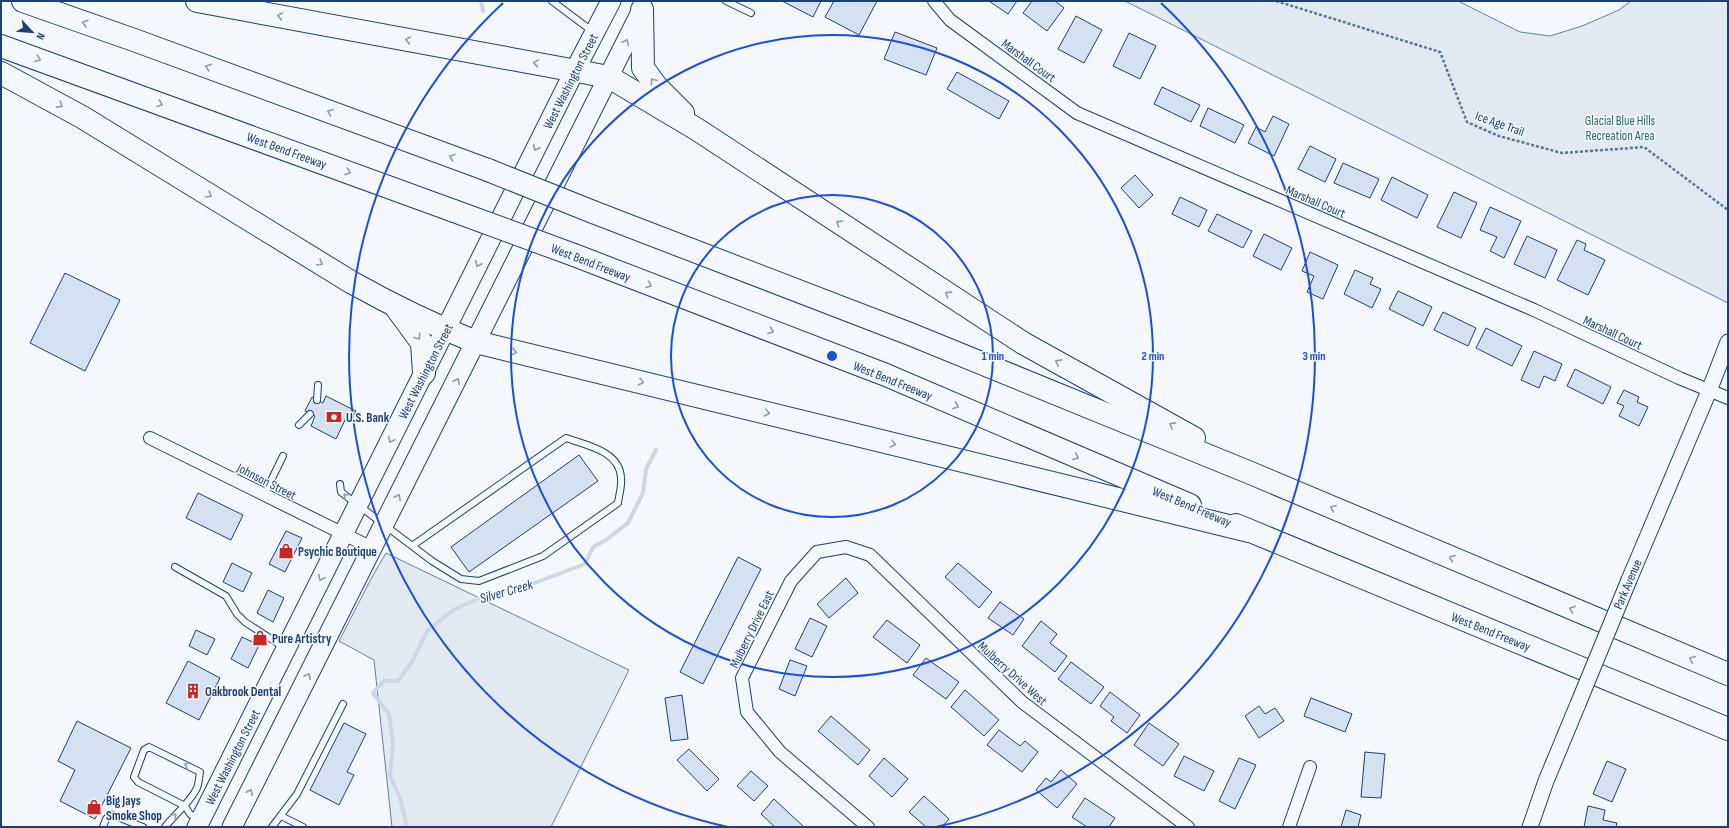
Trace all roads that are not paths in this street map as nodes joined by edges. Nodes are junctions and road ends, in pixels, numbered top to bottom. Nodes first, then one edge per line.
1 (23, 1) edge
2 (197, 1) edge
3 (552, 1) edge
4 (611, 1) edge
5 (726, 1) edge
6 (934, 1) edge
7 (644, 6) edge
8 (751, 13) dead end
9 (595, 33) junction
10 (1, 46) edge
11 (575, 70) junction
12 (1, 73) edge
13 (609, 77) junction
14 (698, 130) junction
15 (395, 306) junction
16 (446, 330) junction
17 (476, 342) junction
18 (1728, 342) edge
19 (424, 373) junction
20 (318, 385) dead end
21 (1709, 391) junction
22 (1728, 398) edge
23 (317, 400) dead end
24 (310, 414) dead end
25 (298, 425) dead end
26 (150, 438) dead end
27 (283, 456) dead end
28 (1253, 474) junction
29 (340, 484) dead end
30 (264, 495) junction
31 (358, 506) junction
32 (384, 525) junction
33 (1249, 531) junction
34 (343, 535) junction
35 (412, 546) junction
36 (846, 547) joint
37 (372, 548) junction
38 (175, 567) dead end
39 (286, 649) junction
40 (1728, 674) edge
41 (343, 704) dead end
42 (1728, 729) edge
43 (1310, 767) dead end
44 (185, 806) junction
45 (281, 816) junction
46 (198, 824) edge
47 (103, 827) edge
48 (143, 827) edge
49 (165, 827) edge
50 (232, 827) edge
51 (272, 827) edge
52 (303, 827) edge
53 (868, 827) edge
54 (1188, 827) edge
55 (1289, 827) edge
56 (1530, 827) edge

28 -> 1 highway, bridge
11 -> 2 highway
3 - 9 lane
4 - 9 main road, West Washington Street
5 - 8 lane
6 - 21 street, Marshall Court
13 -> 7 main road
14 -> 7 highway
9 - 11 main road, West Washington Street
10 -> 33 highway, West Bend Freeway, bridge
11 - 13 highway
11 -> 16 main road, West Washington Street
12 -> 15 highway
13 - 14 highway
13 - 17 main road
28 -> 14 highway
15 - 16 highway
15 -> 19 highway
16 - 17 highway
16 - 19 main road, West Washington Street
32 -> 17 main road
17 -> 33 highway
18 - 21 street, Park Avenue
19 -> 31 main road, West Washington Street
20 - 23 lane
21 - 22 street, Marshall Court
21 - 56 street, Park Avenue, bridge
24 - 25 lane
26 - 30 street, Johnson Street
27 - 30 lane
40 -> 28 highway
31 -> 29 lane
30 - 34 street, Johnson Street
31 - 32 lane
31 - 34 main road, West Washington Street
32 - 35 lane
32 - 37 main road
33 - 42 highway, West Bend Freeway
34 - 37 street, Johnson Street
34 -> 39 main road, West Washington Street
35 - 35 lane
36 - 53 street, Mulberry Drive East
36 - 54 street, Mulberry Drive West
50 -> 37 main road
38 - 39 lane
39 - 46 main road, West Washington Street
41 - 45 lane
43 - 55 street
44 -> 44 lane
44 - 46 lane
49 -> 44 lane
45 - 51 lane
45 - 52 lane
47 - 48 lane

